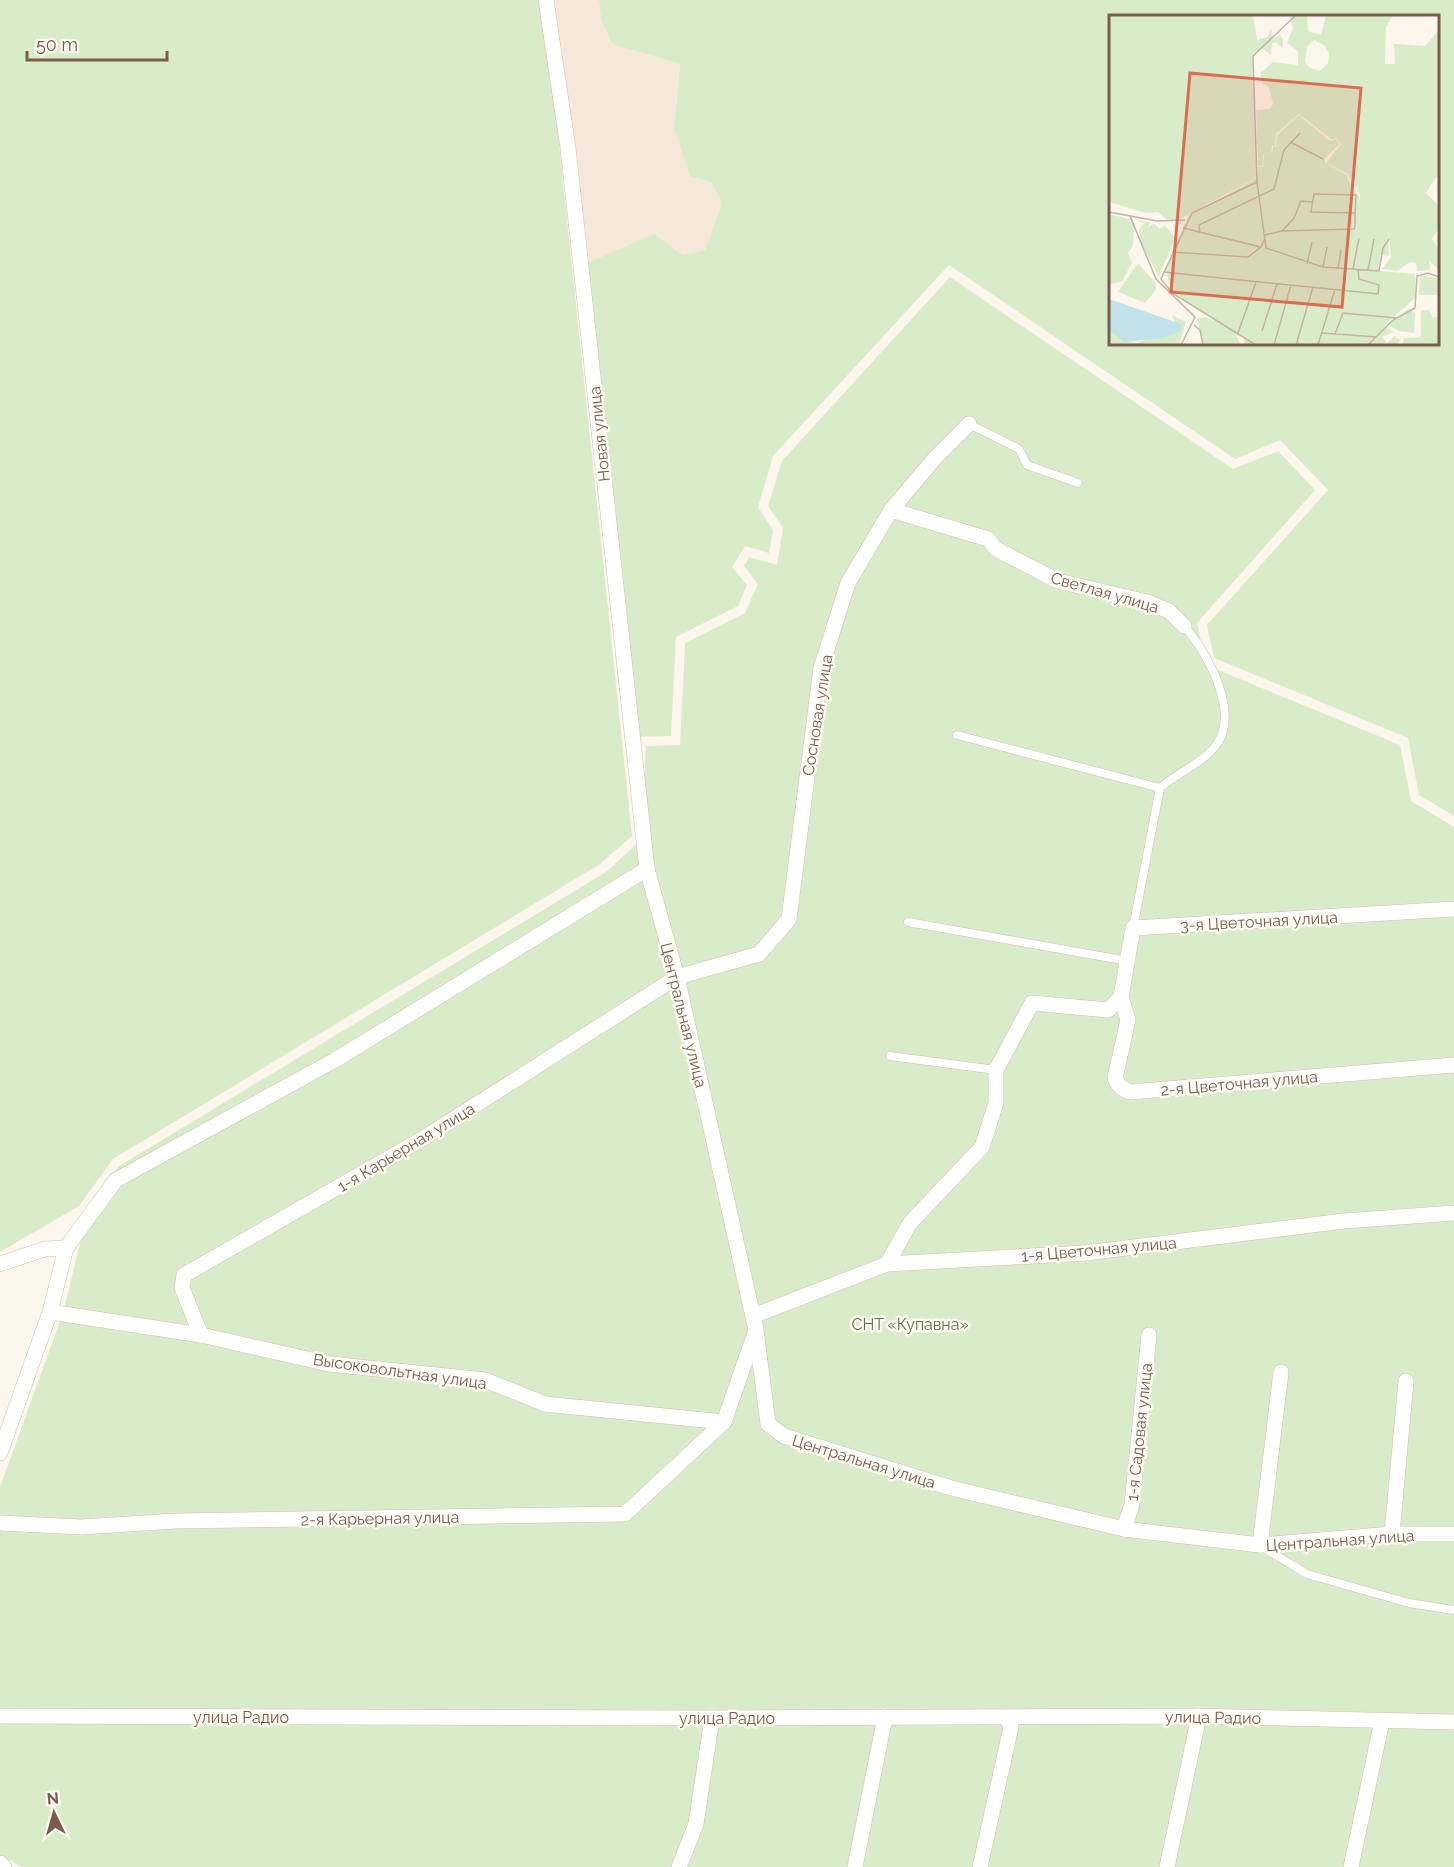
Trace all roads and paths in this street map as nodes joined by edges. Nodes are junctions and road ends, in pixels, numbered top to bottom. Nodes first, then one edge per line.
1 (546, 0) edge
2 (969, 424) joint
3 (1078, 483) dead end
4 (891, 510) junction
5 (1184, 626) joint
6 (957, 735) dead end
7 (1160, 788) junction
8 (647, 869) junction
9 (1454, 909) edge
10 (908, 922) dead end
11 (1133, 928) junction
12 (1128, 961) junction
13 (678, 976) junction
14 (1121, 997) junction
15 (891, 1056) dead end
16 (1454, 1065) edge
17 (996, 1070) junction
18 (1454, 1213) edge
19 (66, 1248) junction
20 (0, 1264) edge
21 (887, 1264) junction
22 (50, 1312) junction
23 (754, 1323) junction
24 (201, 1335) junction
25 (1149, 1335) dead end
26 (1281, 1372) dead end
27 (1406, 1381) dead end
28 (724, 1422) junction
29 (0, 1453) edge
30 (0, 1523) edge
31 (1124, 1529) junction
32 (1392, 1534) junction
33 (1454, 1534) edge
34 (1260, 1545) junction
35 (1454, 1610) edge
36 (0, 1716) edge
37 (1198, 1716) junction
38 (885, 1717) junction
39 (1006, 1717) junction
40 (712, 1718) junction
41 (1382, 1720) junction
42 (1454, 1722) edge
43 (0, 1863) edge
44 (4, 1867) edge
45 (679, 1867) edge
46 (855, 1867) edge
47 (980, 1867) edge
48 (1167, 1867) edge
49 (1352, 1867) edge

1 - 8 street, Новая улица
2 - 3 lane
2 - 4 street, Сосновая улица
4 - 5 street, Светлая улица
4 - 13 street, Сосновая улица
5 - 7 lane
6 - 7 lane
7 - 11 lane
8 - 13 street, Центральная улица
8 - 19 street
9 - 11 street, 3-я Цветочная улица
10 - 12 lane
11 - 12 street
12 - 14 street
13 - 23 street, Центральная улица
13 - 24 street, 1-я Карьерная улица
14 - 16 street, 2-я Цветочная улица
14 - 17 street
15 - 17 lane
17 - 21 street
18 - 21 street, 1-я Цветочная улица
19 - 20 street
19 - 22 street
21 - 23 street, 1-я Цветочная улица
22 - 24 street, Высоковольтная улица
22 - 29 street
23 - 28 street
23 - 31 street, Центральная улица
24 - 28 street, Высоковольтная улица
25 - 31 street, 1-я Садовая улица
26 - 34 street
27 - 32 street
28 - 30 street, 2-я Карьерная улица
31 - 34 street, Центральная улица
32 - 33 street, Центральная улица
32 - 34 street, Центральная улица
34 - 35 lane
36 - 40 street, улица Радио
37 - 39 street, улица Радио
37 - 41 street, улица Радио
37 - 48 street
38 - 39 street, улица Радио
38 - 40 street, улица Радио
38 - 46 street
39 - 47 street
40 - 45 street
41 - 42 street, улица Радио
41 - 49 street
43 - 44 street

